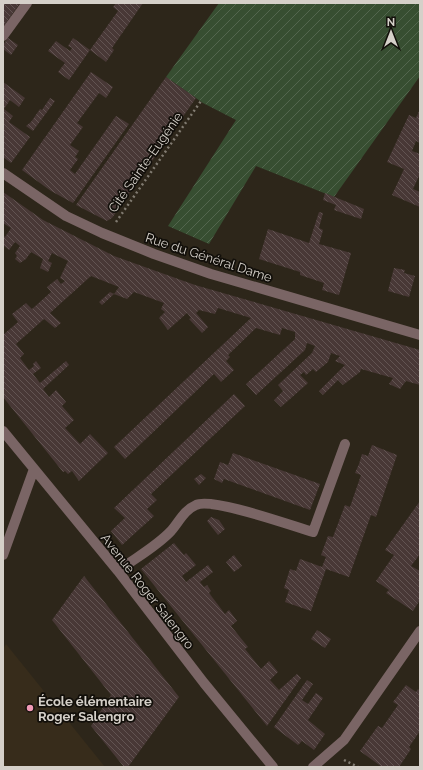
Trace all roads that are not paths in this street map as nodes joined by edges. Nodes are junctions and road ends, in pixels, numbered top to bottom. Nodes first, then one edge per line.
1 (26, 3) edge
2 (3, 36) edge
3 (3, 173) edge
4 (420, 334) edge
5 (3, 431) edge
6 (345, 444) dead end
7 (34, 469) junction
8 (3, 555) edge
9 (118, 571) junction
10 (420, 630) edge
11 (273, 767) edge
12 (313, 767) edge

1 - 2 street
3 - 4 street, Rue du Général Dame
5 - 7 street, Avenue Roger Salengro
6 - 9 street
7 - 8 street
7 - 9 street, Avenue Roger Salengro
9 - 11 street, Avenue Roger Salengro
10 - 12 street

